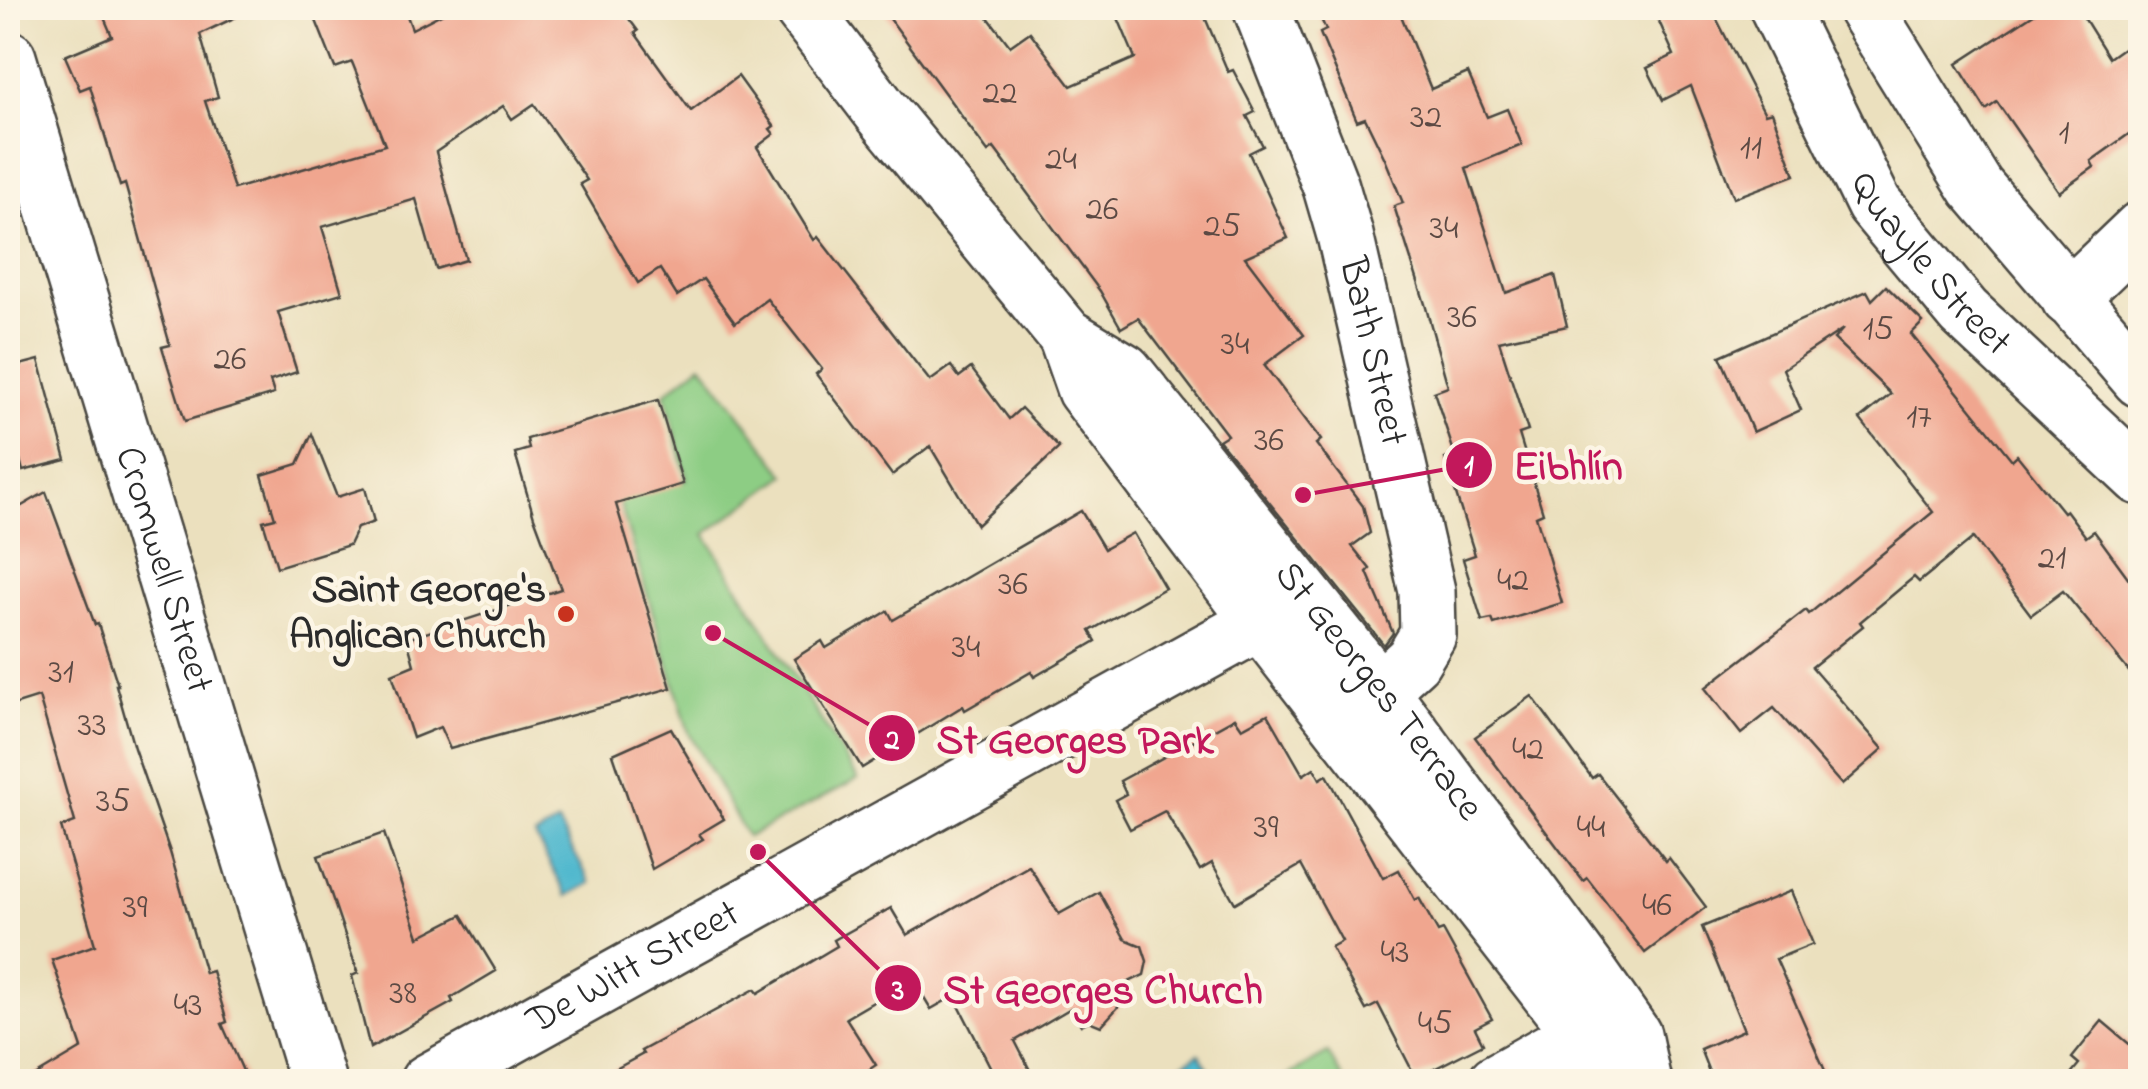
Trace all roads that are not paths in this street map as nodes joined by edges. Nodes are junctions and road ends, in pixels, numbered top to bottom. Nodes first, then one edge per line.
1 (802, 8) edge
2 (1261, 8) edge
3 (1778, 8) edge
4 (1865, 8) edge
5 (8, 58) edge
6 (2140, 230) edge
7 (2070, 298) junction
8 (1066, 336) junction
9 (2140, 379) edge
10 (2140, 477) edge
11 (1260, 622) junction
12 (1380, 690) junction
13 (1581, 1034) junction
14 (318, 1082) edge
15 (428, 1082) edge
16 (1496, 1082) edge
17 (1612, 1082) edge
18 (1643, 1082) edge

1 - 8 street, St Georges Terrace
2 - 12 street, Bath Street
3 - 10 street, Quayle Street
4 - 7 street, Quayle Street
5 - 14 street, Cromwell Street
6 - 7 street
7 - 9 street, Quayle Street
8 - 11 street, St Georges Terrace
8 - 12 street, St Georges Terrace
11 - 13 street, St Georges Terrace
11 - 15 street, De Witt Street
12 - 18 street, St Georges Terrace
13 - 16 street
13 - 17 street, St Georges Terrace

